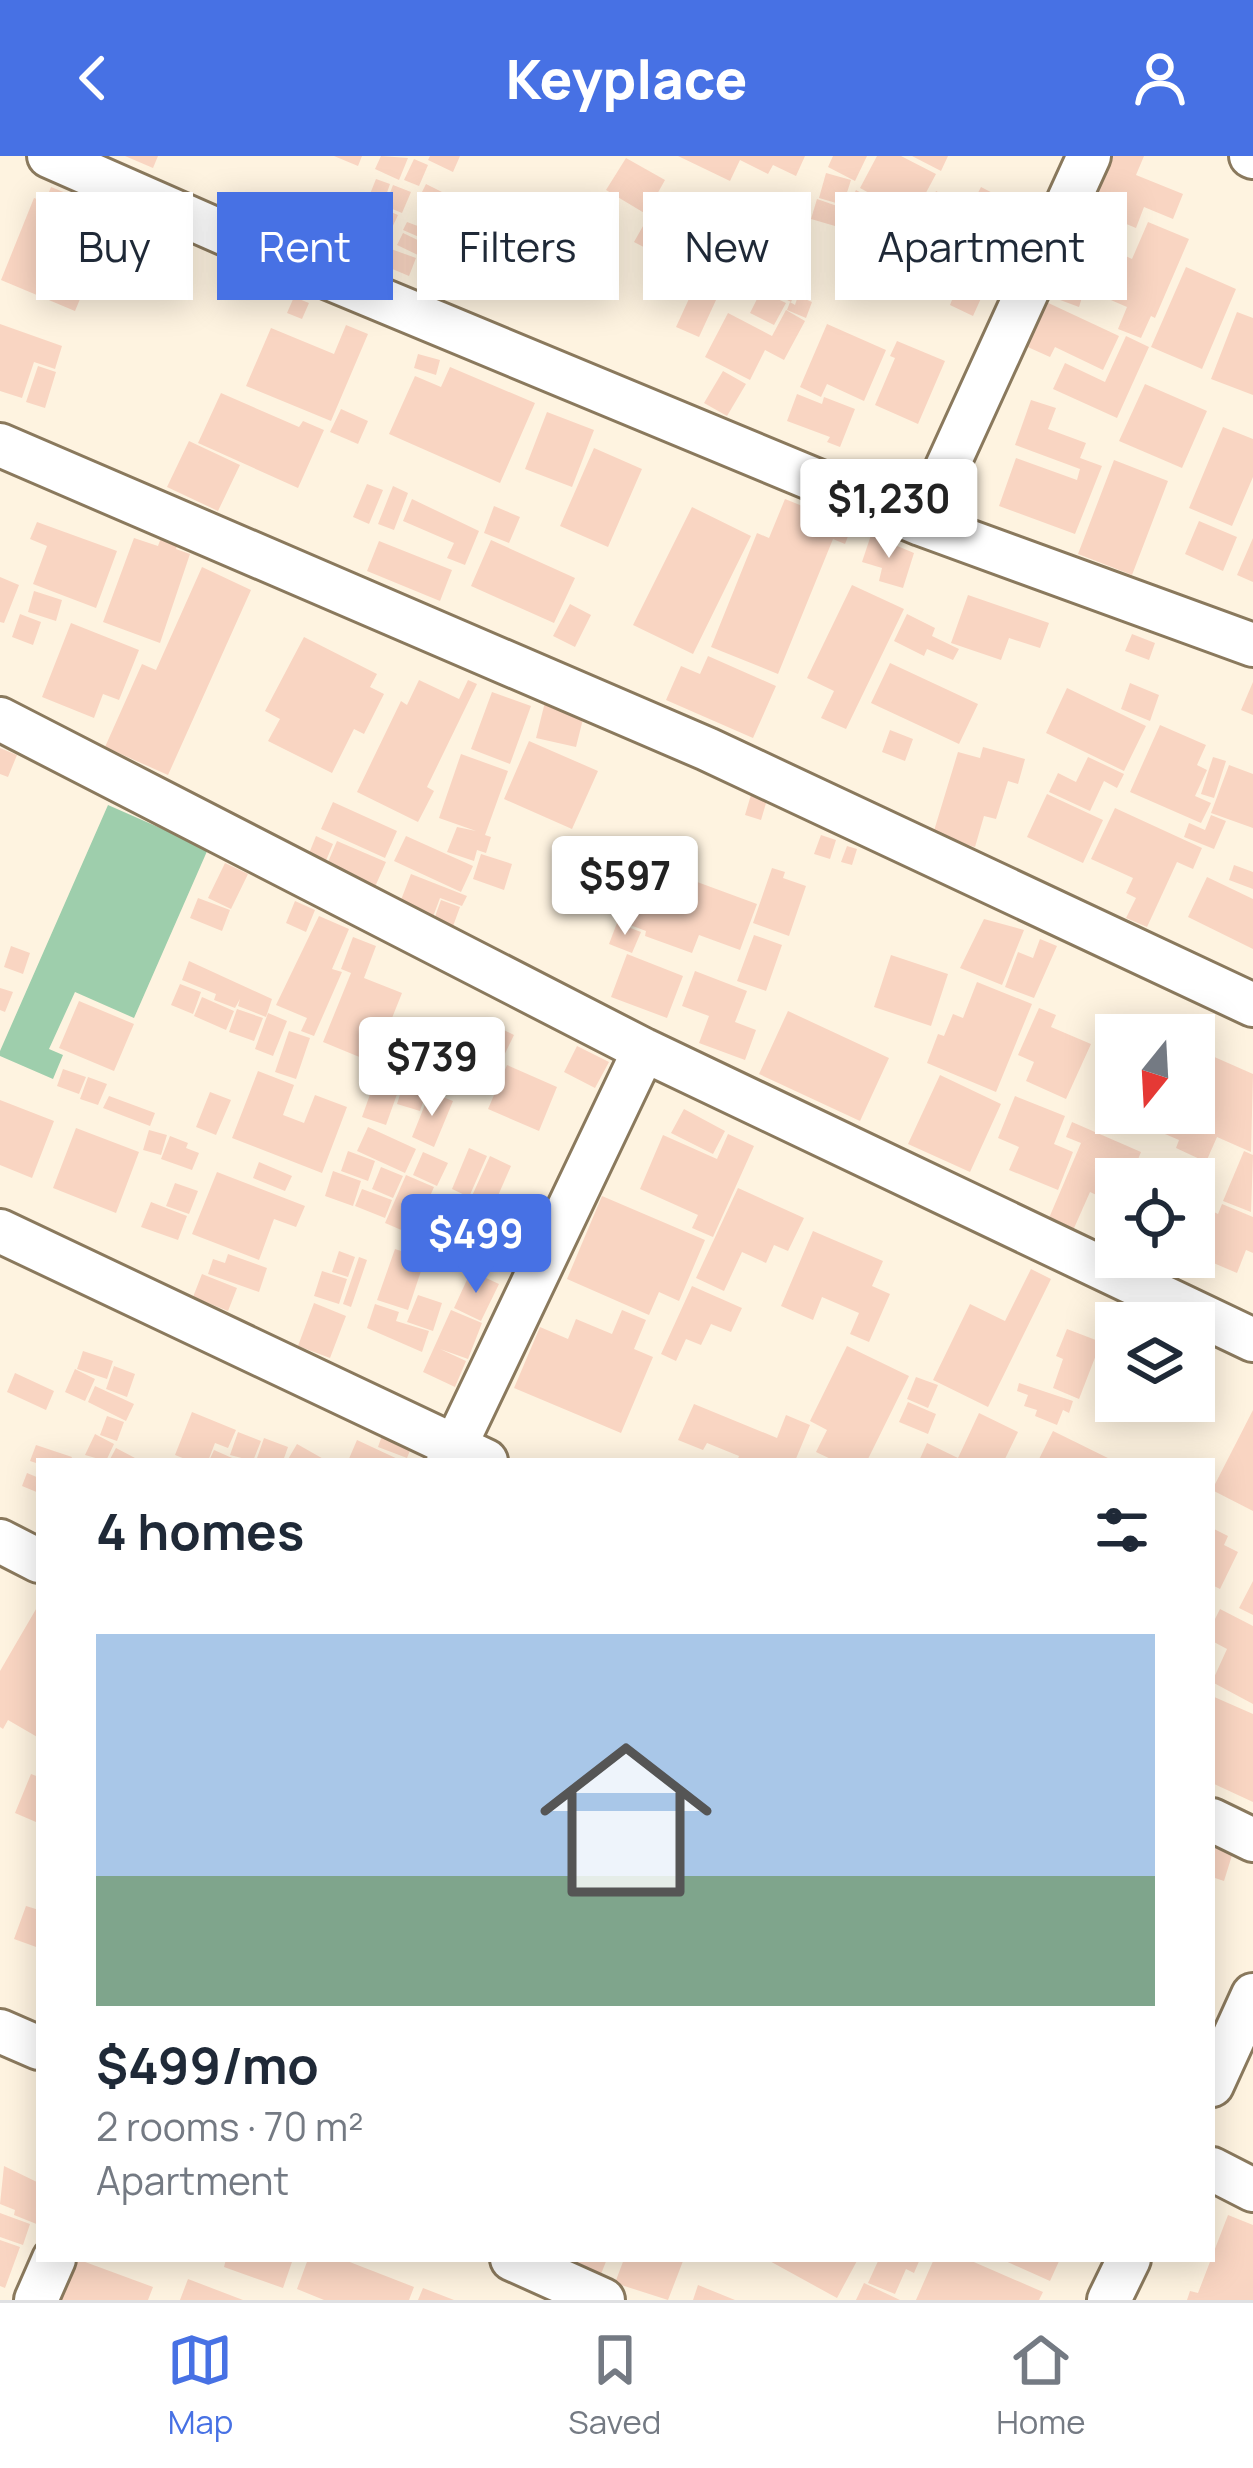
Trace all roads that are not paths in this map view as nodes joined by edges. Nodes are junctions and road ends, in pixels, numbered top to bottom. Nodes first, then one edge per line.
1 (1089, 156) edge
2 (67, 160) edge
3 (0, 445) edge
4 (921, 524) junction
5 (1253, 645) edge
6 (0, 719) edge
7 (1253, 1005) edge
8 (644, 1050) junction
9 (0, 1231) edge
10 (1253, 1340) edge
11 (463, 1456) edge
12 (0, 1541) edge
13 (36, 1559) edge
14 (1215, 1821) edge
15 (1253, 1840) edge
16 (1253, 1995) edge
17 (0, 2031) edge
18 (36, 2047) edge
19 (1215, 2078) edge
20 (1215, 2171) edge
21 (1253, 2190) edge
22 (53, 2262) edge
23 (519, 2262) edge
24 (1128, 2262) edge
25 (36, 2300) edge
26 (603, 2300) edge
27 (1109, 2300) edge

1 - 4 street
2 - 4 street
3 - 7 street
4 - 5 street
6 - 8 street
8 - 10 street
8 - 11 street
9 - 11 street
12 - 13 street
14 - 15 street
16 - 19 street
17 - 18 street
20 - 21 street
22 - 25 street
23 - 26 street
24 - 27 street

